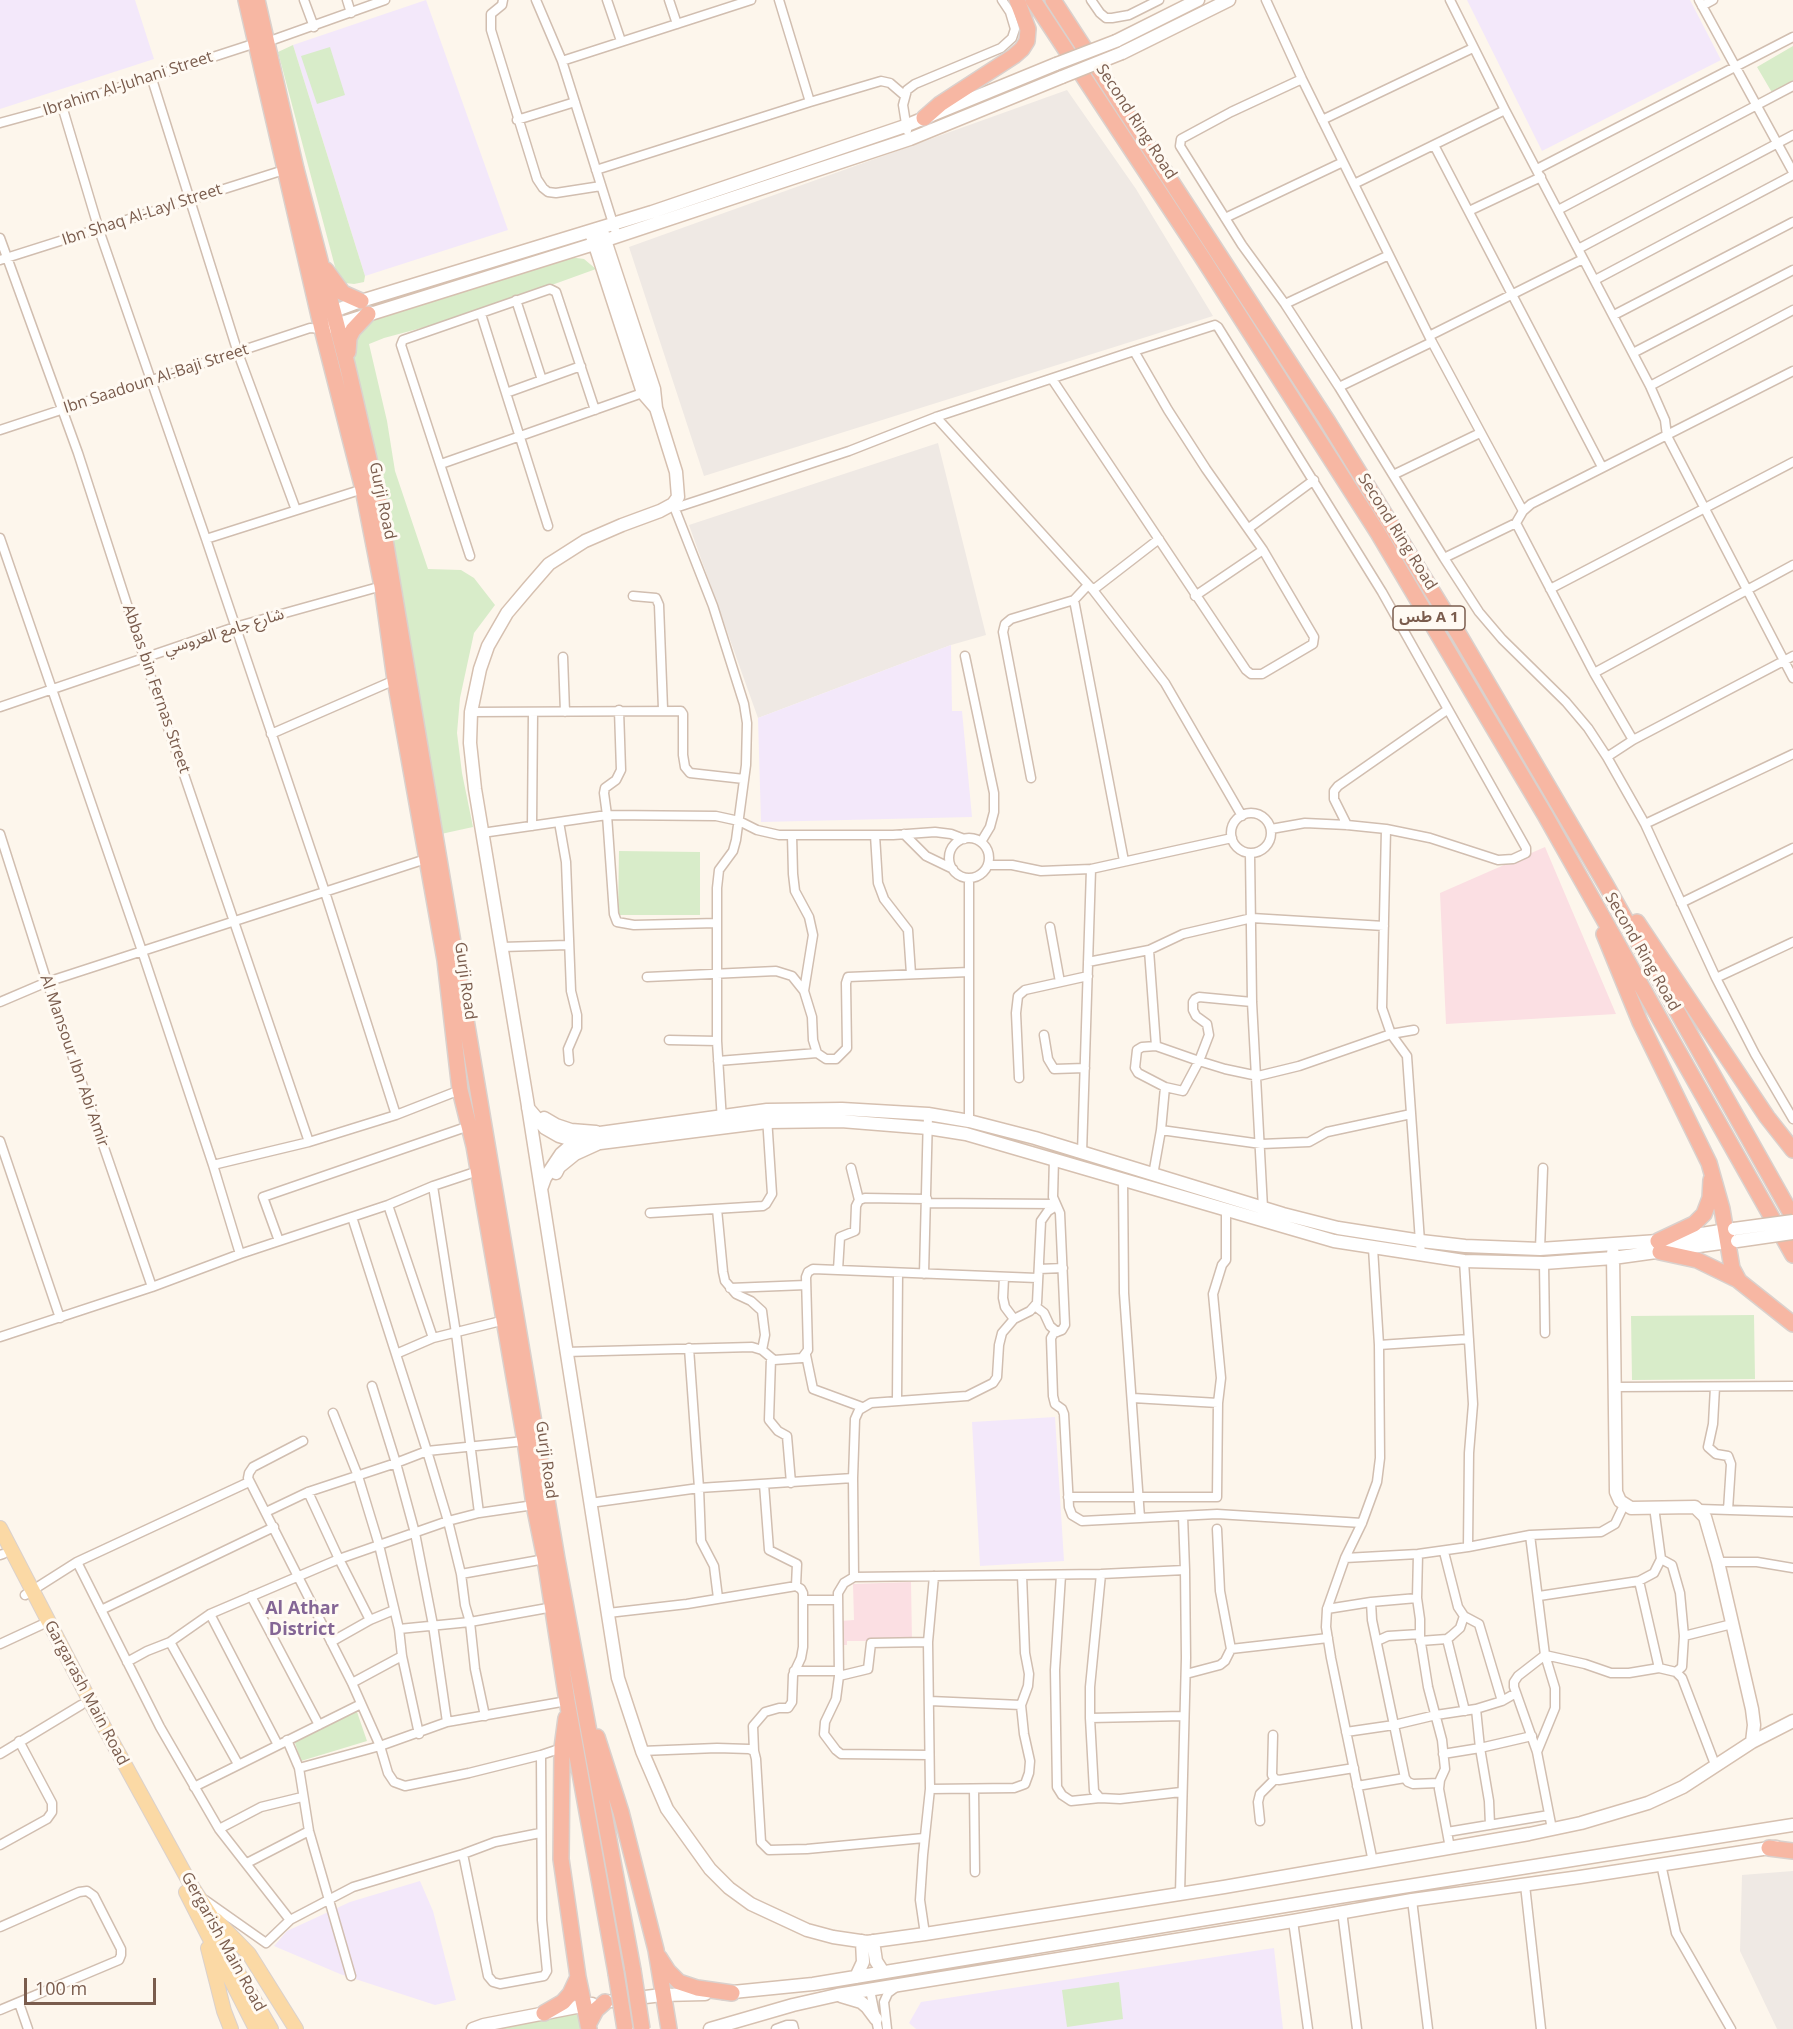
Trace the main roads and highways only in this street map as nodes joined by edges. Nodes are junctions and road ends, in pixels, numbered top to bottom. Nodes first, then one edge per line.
1 (246, 0) edge
2 (257, 0) edge
3 (1017, 0) edge
4 (1034, 0) edge
5 (1053, 0) edge
6 (262, 42) junction
7 (924, 118) road end
8 (318, 257) junction
9 (347, 364) junction
10 (433, 857) junction
11 (1606, 885) junction
12 (1592, 901) junction
13 (1793, 1150) edge
14 (1709, 1162) junction
15 (1793, 1219) edge
16 (1793, 1255) edge
17 (1739, 1281) junction
18 (1793, 1324) edge
19 (0, 1528) edge
20 (1, 1552) edge
21 (29, 1593) junction
22 (81, 1705) joint
23 (568, 1705) junction
24 (585, 1713) junction
25 (1769, 1848) road end
26 (1793, 1851) edge
27 (199, 1896) joint
28 (206, 1918) junction
29 (656, 1950) junction
30 (578, 1977) junction
31 (732, 1993) road end
32 (605, 2002) road end
33 (544, 2013) road end
34 (588, 2027) edge
35 (667, 2028) edge
36 (231, 2029) edge
37 (256, 2029) edge
38 (271, 2029) edge
39 (296, 2029) edge
40 (625, 2029) edge
41 (642, 2029) edge

1 - 6 highway, Gurji Road
2 - 6 highway, Gurji Road
3 - 7 highway
4 - 12 highway, Second Ring Road / طس A 1
5 - 11 highway, Second Ring Road / طس A 1
6 - 8 highway, Gurji Road
6 - 10 highway, Gurji Road
8 - 9 highway, Gurji Road
8 - 9 highway
9 - 10 highway, Gurji Road
10 - 23 highway, Gurji Road
10 - 24 highway, Gurji Road
11 - 13 highway
11 - 15 highway, Second Ring Road / طس A 1
12 - 14 highway
12 - 16 highway, Second Ring Road / طس A 1
14 - 17 highway
14 - 17 highway
17 - 18 highway
19 - 21 main road, Gargarash Main Road
20 - 21 main road, Gargarash Main Road
21 - 22 main road, Gargarash Main Road
21 - 27 main road, Gargarash Main Road
22 - 28 main road, Gergarish Main Road
23 - 30 highway
23 - 40 highway, Gurji Road, bridge
24 - 29 highway
24 - 41 highway, Gurji Road, bridge
25 - 26 highway
27 - 28 main road, Gergarish Main Road
28 - 36 main road
28 - 37 main road, Gergarish Main Road
28 - 38 main road, Gergarish Main Road
28 - 39 main road
29 - 31 highway
29 - 35 highway
30 - 33 highway
30 - 34 highway
32 - 34 highway

